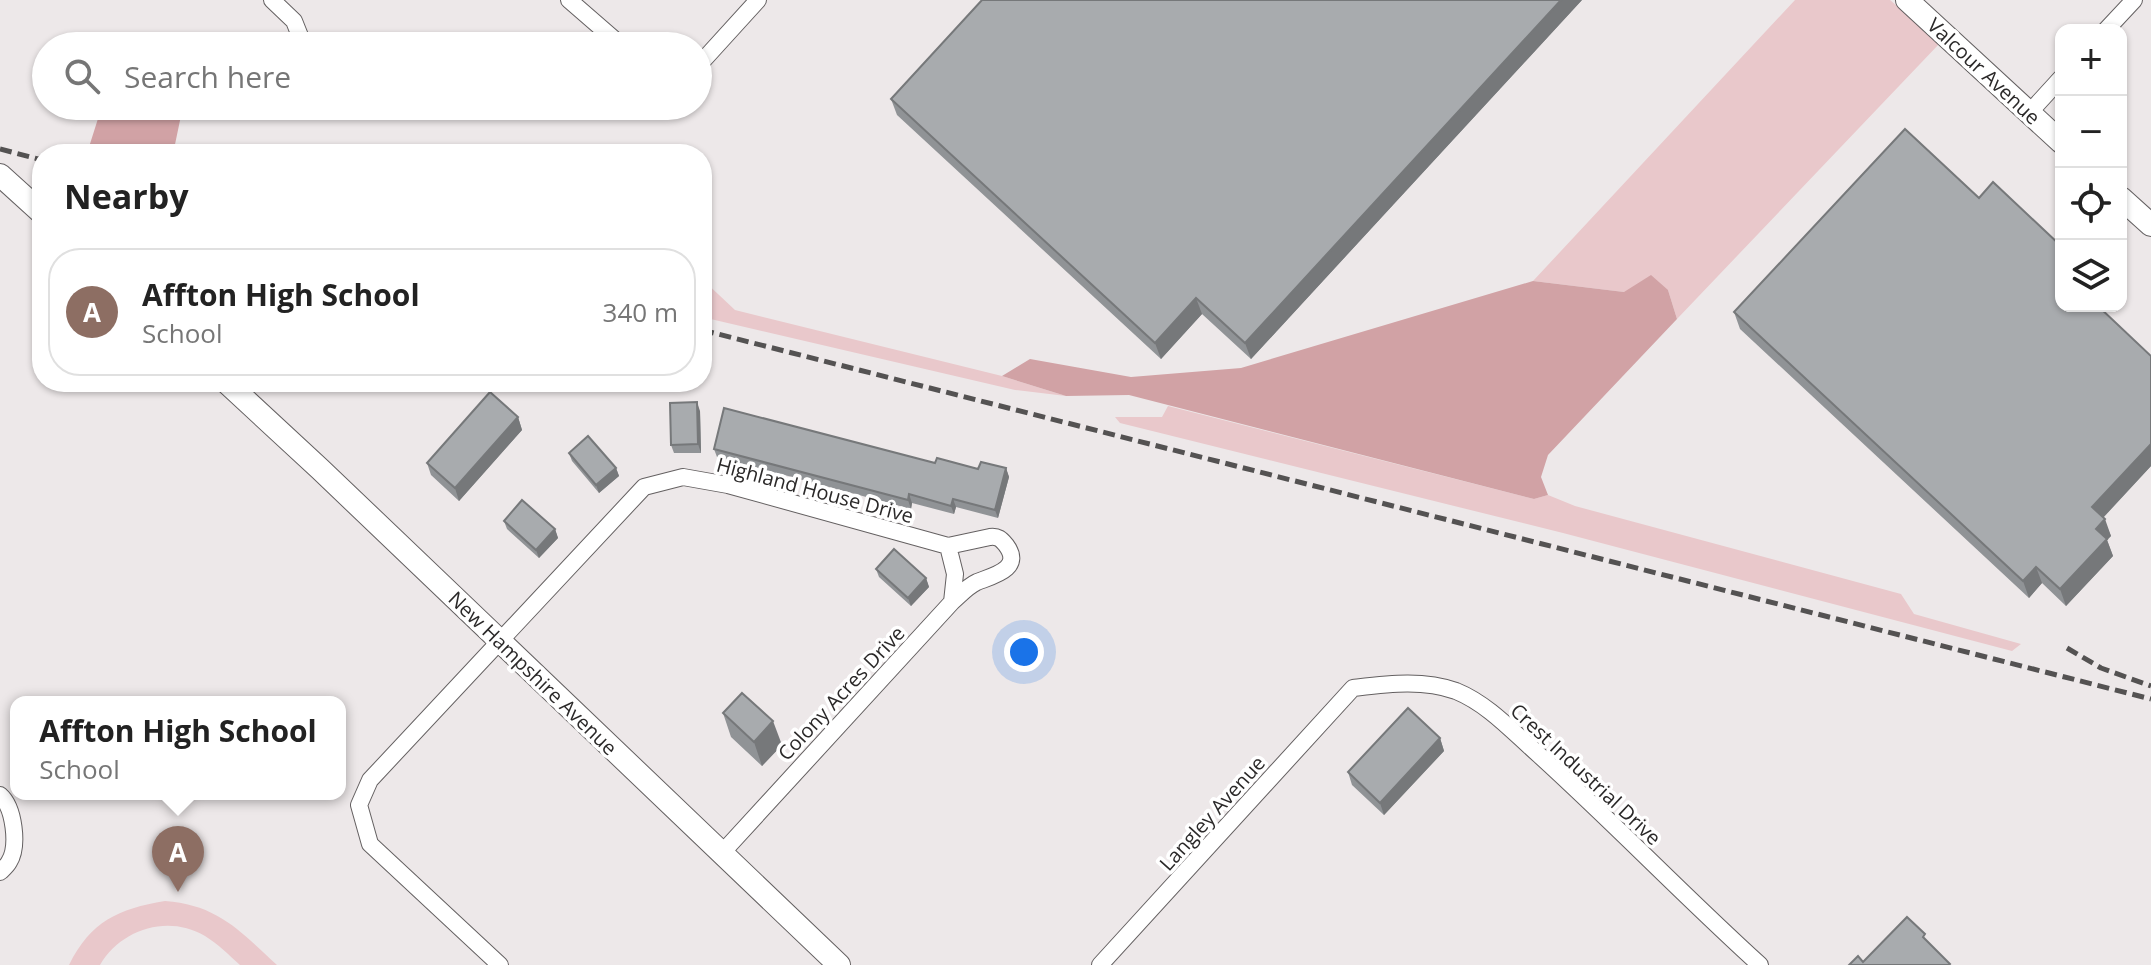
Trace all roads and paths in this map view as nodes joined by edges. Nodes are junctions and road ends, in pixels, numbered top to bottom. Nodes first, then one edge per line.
1 (272, 0) edge
2 (569, 0) edge
3 (758, 0) edge
4 (1907, 0) edge
5 (2134, 0) edge
6 (2112, 24) edge
7 (298, 32) edge
8 (606, 32) edge
9 (712, 51) edge
10 (2055, 85) edge
11 (2029, 113) junction
12 (2055, 137) edge
13 (0, 175) edge
14 (2127, 203) edge
15 (32, 204) edge
16 (2151, 225) edge
17 (237, 392) edge
18 (948, 546) junction
19 (952, 602) junction
20 (501, 642) junction
21 (1353, 688) joint
22 (3, 798) edge
23 (721, 854) junction
24 (0, 872) edge
25 (500, 965) edge
26 (839, 965) edge
27 (1100, 965) edge
28 (1760, 965) edge

1 - 7 street
2 - 8 street
3 - 9 street
4 - 11 street, Valcour Avenue
5 - 6 street
10 - 11 street
11 - 12 street, Valcour Avenue
13 - 15 street
14 - 16 street
17 - 20 street, New Hampshire Avenue
18 - 19 street
18 - 19 street, Colony Acres Drive
18 - 20 street, Highland House Drive
19 - 23 street, Colony Acres Drive
20 - 23 street, New Hampshire Avenue
20 - 25 street, Highland House Drive
21 - 27 street, Langley Avenue
21 - 28 street, Crest Industrial Drive
22 - 24 street
23 - 26 street, New Hampshire Avenue

